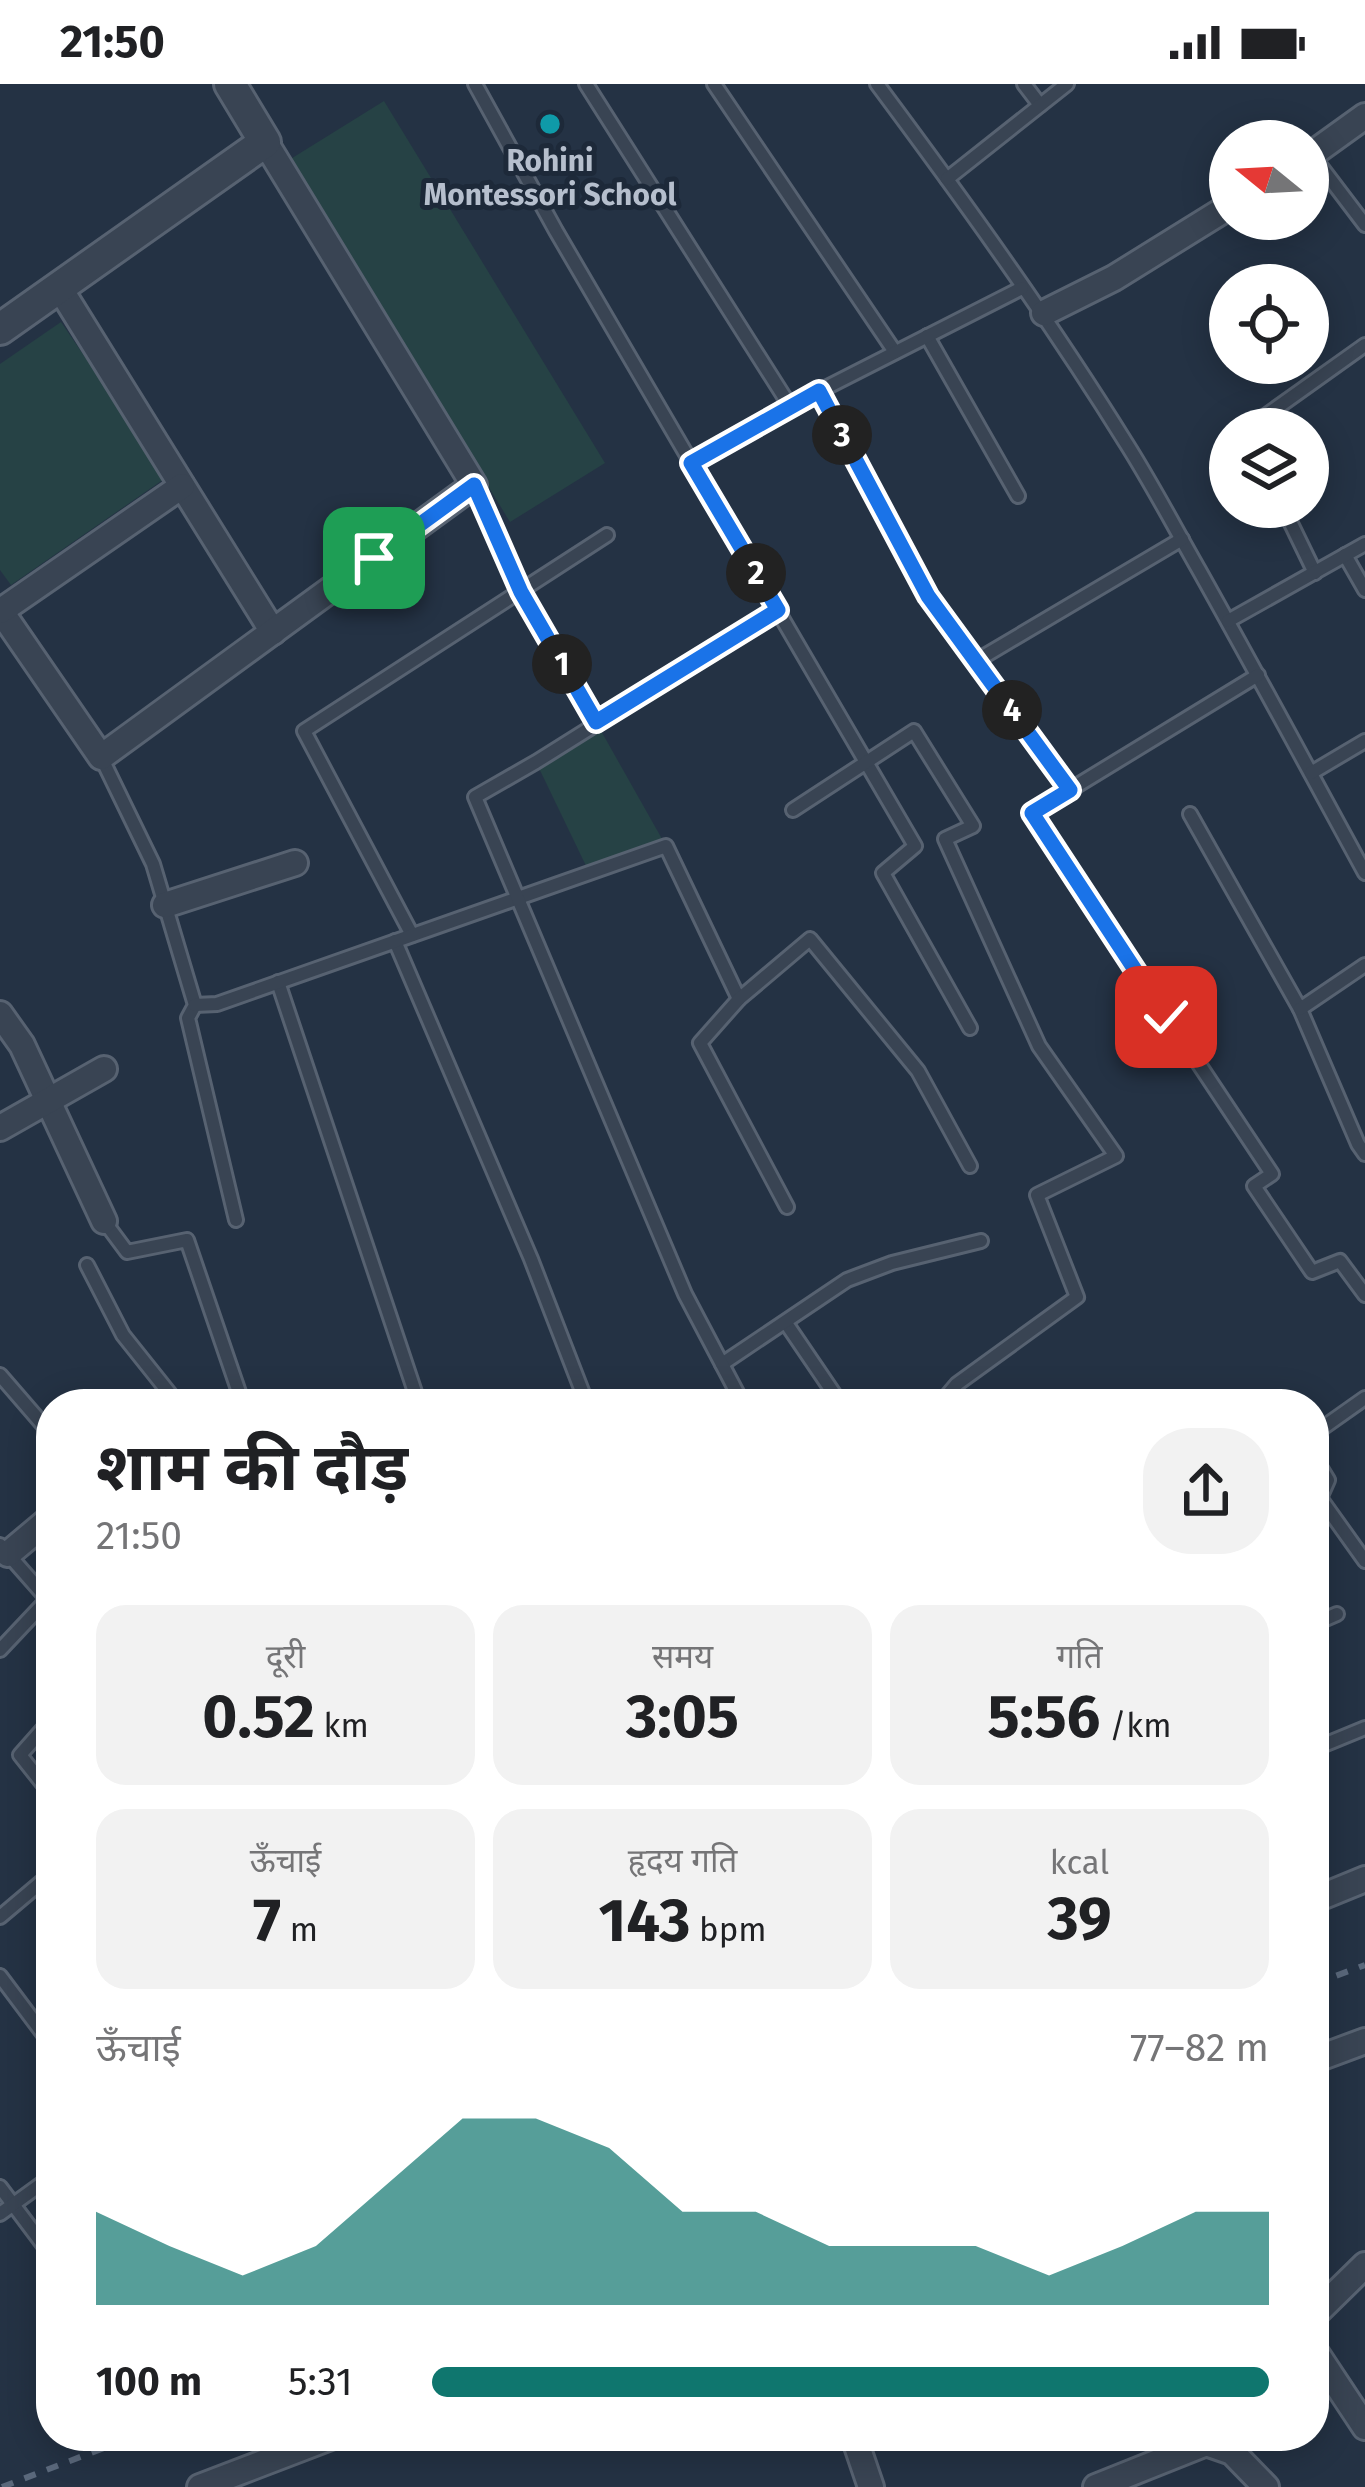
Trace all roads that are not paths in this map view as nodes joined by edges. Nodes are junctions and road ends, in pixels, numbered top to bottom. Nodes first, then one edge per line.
1 (230, 84) edge
2 (475, 84) edge
3 (586, 84) edge
4 (714, 84) edge
5 (878, 84) edge
6 (1024, 84) edge
7 (1067, 84) edge
8 (1040, 105) junction
9 (1365, 116) edge
10 (265, 142) junction
11 (1329, 142) edge
12 (947, 178) junction
13 (1329, 180) edge
14 (1209, 219) edge
15 (1365, 225) edge
16 (59, 287) junction
17 (1022, 288) junction
18 (1044, 313) junction
19 (0, 329) edge
20 (926, 336) junction
21 (1365, 345) edge
22 (895, 352) junction
23 (819, 391) junction
24 (790, 406) junction
25 (1276, 408) edge
26 (691, 463) junction
27 (474, 485) junction
28 (182, 486) junction
29 (1018, 496) dead end
30 (1293, 528) edge
31 (608, 535) dead end
32 (1181, 539) junction
33 (1365, 544) edge
34 (1346, 555) junction
35 (1315, 573) junction
36 (1365, 590) edge
37 (521, 592) junction
38 (0, 610) edge
39 (778, 610) junction
40 (1228, 621) junction
41 (273, 632) junction
42 (976, 661) junction
43 (1258, 675) junction
44 (596, 722) junction
45 (1365, 741) edge
46 (101, 757) junction
47 (867, 763) junction
48 (1311, 772) junction
49 (1070, 790) junction
50 (793, 810) dead end
51 (1190, 814) dead end
52 (296, 863) dead end
53 (1365, 873) edge
54 (517, 898) junction
55 (165, 905) junction
56 (412, 935) junction
57 (395, 941) junction
58 (1365, 965) edge
59 (278, 982) junction
60 (739, 999) junction
61 (195, 1004) junction
62 (1300, 1009) junction
63 (0, 1014) edge
64 (970, 1028) dead end
65 (104, 1069) dead end
66 (47, 1100) junction
67 (0, 1128) edge
68 (1365, 1154) edge
69 (970, 1166) dead end
70 (787, 1207) dead end
71 (236, 1220) dead end
72 (104, 1221) joint
73 (981, 1241) dead end
74 (87, 1265) dead end
75 (1365, 1295) edge
76 (786, 1323) junction
77 (722, 1364) junction
78 (0, 1375) edge
79 (166, 1389) edge
80 (238, 1389) edge
81 (414, 1389) edge
82 (581, 1389) edge
83 (735, 1389) edge
84 (832, 1389) edge
85 (953, 1389) edge
86 (1365, 1398) edge
87 (36, 1417) edge
88 (1329, 1423) edge
89 (1329, 1511) edge
90 (36, 1527) edge
91 (4, 1549) edge
92 (1365, 1561) edge
93 (36, 1586) edge
94 (36, 1614) edge
95 (1336, 1614) dead end
96 (1329, 1617) edge
97 (0, 1650) edge
98 (1365, 1728) edge
99 (36, 1737) edge
100 (1329, 1743) edge
101 (36, 1775) edge
102 (1365, 1879) edge
103 (36, 1887) edge
104 (1329, 1894) edge
105 (0, 1917) edge
106 (0, 1976) edge
107 (36, 2024) edge
108 (1365, 2041) edge
109 (1329, 2054) edge
110 (0, 2187) edge
111 (36, 2188) edge
112 (13, 2205) junction
113 (0, 2214) edge
114 (36, 2235) edge
115 (1365, 2265) edge
116 (1329, 2300) edge
117 (1329, 2373) edge
118 (1365, 2428) edge
119 (294, 2451) edge
120 (859, 2451) edge
121 (1185, 2451) edge
122 (1229, 2451) edge
123 (200, 2487) edge
124 (871, 2487) edge
125 (1096, 2487) edge
126 (1266, 2487) edge

1 - 10 street
2 - 26 lane
3 - 24 lane
4 - 22 lane
5 - 12 lane
6 - 8 lane
7 - 8 lane
8 - 12 lane
9 - 11 street
10 - 16 street
10 - 27 street
12 - 17 lane
13 - 15 lane
14 - 18 street
16 - 19 street
16 - 28 street
17 - 18 lane
17 - 20 lane
18 - 32 lane
20 - 22 lane
20 - 29 lane
21 - 25 lane
22 - 23 lane
23 - 24 lane
23 - 42 lane
24 - 26 lane
26 - 39 lane
27 - 37 lane
27 - 41 street
28 - 38 street
28 - 41 street
30 - 35 lane
31 - 37 lane
32 - 40 lane
32 - 42 lane
33 - 34 lane
34 - 35 lane
34 - 36 lane
35 - 40 lane
37 - 44 lane
37 - 56 lane
38 - 46 street
39 - 44 lane
39 - 47 lane
40 - 43 lane
41 - 46 street
42 - 49 lane
43 - 48 lane
43 - 49 lane
44 - 54 lane
45 - 48 lane
46 - 55 lane
47 - 50 lane
47 - 64 lane
47 - 85 lane
48 - 53 lane
49 - 75 lane
51 - 62 lane
52 - 55 street
54 - 56 lane
54 - 60 lane
54 - 77 lane
55 - 61 lane
56 - 57 lane
57 - 59 lane
57 - 82 lane
58 - 62 lane
59 - 61 lane
59 - 81 lane
60 - 69 lane
60 - 70 lane
61 - 71 lane
62 - 68 lane
63 - 66 street
65 - 66 street
66 - 67 street
66 - 72 street
72 - 80 lane
73 - 76 lane
74 - 79 lane
76 - 77 lane
76 - 84 lane
77 - 83 lane
78 - 87 lane
86 - 88 lane
89 - 92 lane
90 - 91 street
91 - 93 lane
94 - 97 lane
95 - 96 lane
98 - 100 lane
99 - 101 lane
102 - 104 street
103 - 105 lane
106 - 107 lane
108 - 109 street
110 - 112 lane
111 - 112 lane
112 - 113 lane
112 - 114 lane
115 - 116 street
117 - 118 street
119 - 123 street
120 - 124 street
121 - 125 street
122 - 126 street

